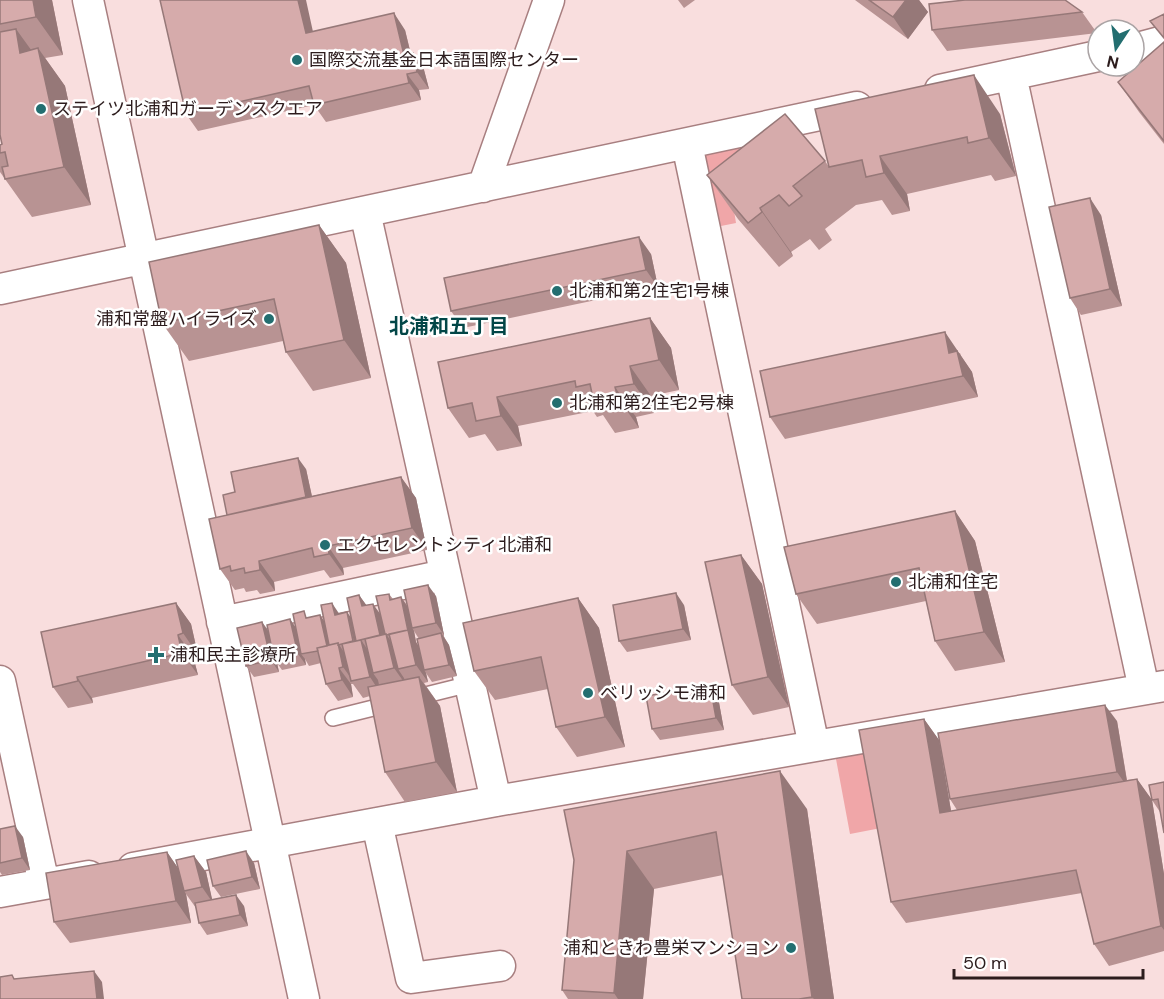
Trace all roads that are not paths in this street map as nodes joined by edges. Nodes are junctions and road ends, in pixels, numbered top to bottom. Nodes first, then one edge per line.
1 (88, 0) edge
2 (549, 0) edge
3 (1164, 41) edge
4 (1146, 46) edge
5 (1086, 59) edge
6 (1011, 75) junction
7 (918, 94) edge
8 (884, 102) edge
9 (687, 144) junction
10 (483, 187) junction
11 (365, 212) junction
12 (143, 260) junction
13 (0, 290) edge
14 (445, 575) junction
15 (222, 622) junction
16 (0, 681) edge
17 (470, 684) junction
18 (1154, 688) edge
19 (333, 718) dead end
20 (814, 746) junction
21 (496, 801) junction
22 (377, 823) junction
23 (271, 844) junction
24 (44, 884) junction
25 (0, 892) edge
26 (500, 966) dead end
27 (304, 999) edge

1 - 12 street
2 - 10 street
3 - 4 street
5 - 6 street
6 - 7 street
6 - 18 street
8 - 9 street
9 - 10 street
9 - 20 street
10 - 11 street
11 - 12 street
11 - 14 street
12 - 13 street
12 - 15 street
14 - 15 street
14 - 17 street
15 - 23 street
16 - 24 street
17 - 19 lane
17 - 21 street
18 - 20 street
20 - 21 street
21 - 22 street
22 - 23 street
22 - 26 street
23 - 24 street
23 - 27 street
24 - 25 street

